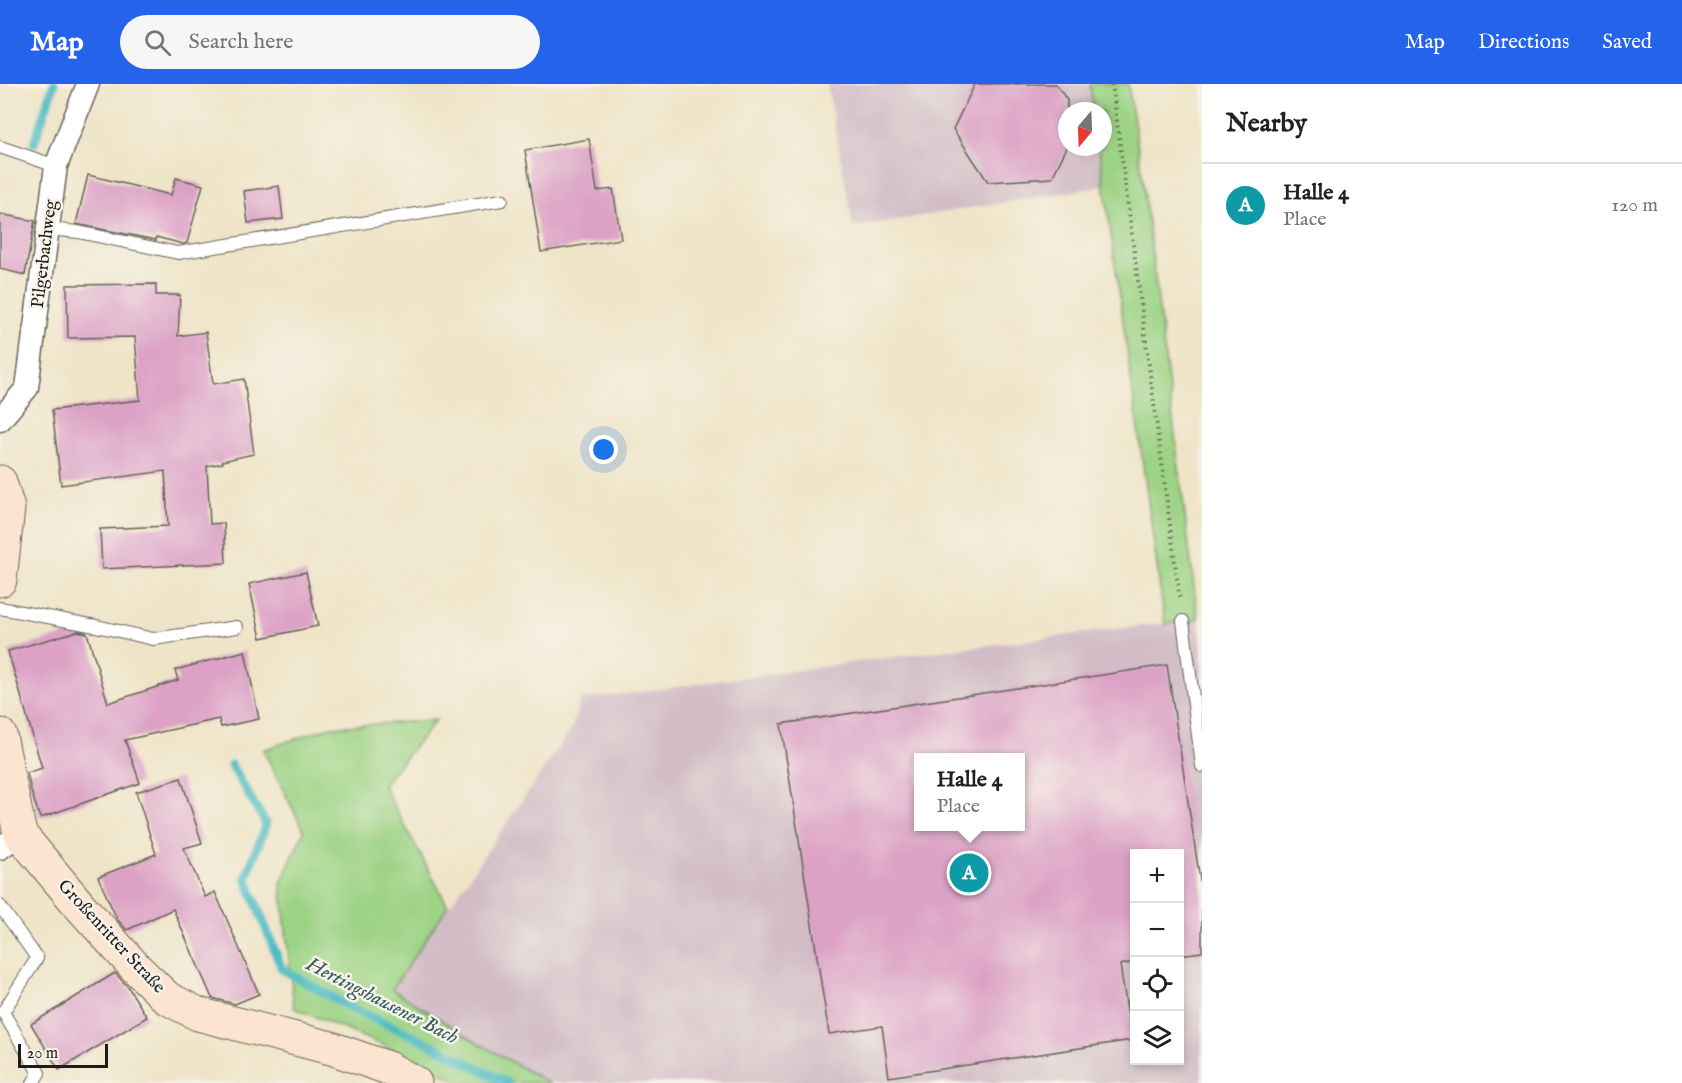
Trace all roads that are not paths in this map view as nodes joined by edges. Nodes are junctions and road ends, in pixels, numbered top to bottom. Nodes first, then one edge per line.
1 (88, 84) edge
2 (0, 147) edge
3 (56, 166) junction
4 (502, 200) dead end
5 (48, 229) junction
6 (0, 420) edge
7 (0, 482) edge
8 (0, 580) edge
9 (0, 608) edge
10 (1183, 621) road end
11 (237, 627) dead end
12 (0, 735) edge
13 (1202, 766) edge
14 (10, 841) edge
15 (0, 906) edge
16 (33, 1083) edge
17 (415, 1083) edge

1 - 3 street, Pilgerbachweg
2 - 3 lane
3 - 5 street, Pilgerbachweg
4 - 5 lane
5 - 6 street, Pilgerbachweg
7 - 8 street
9 - 11 lane
10 - 13 lane
12 - 14 street, Großenritter Straße
14 - 17 street, Großenritter Straße
15 - 16 lane

